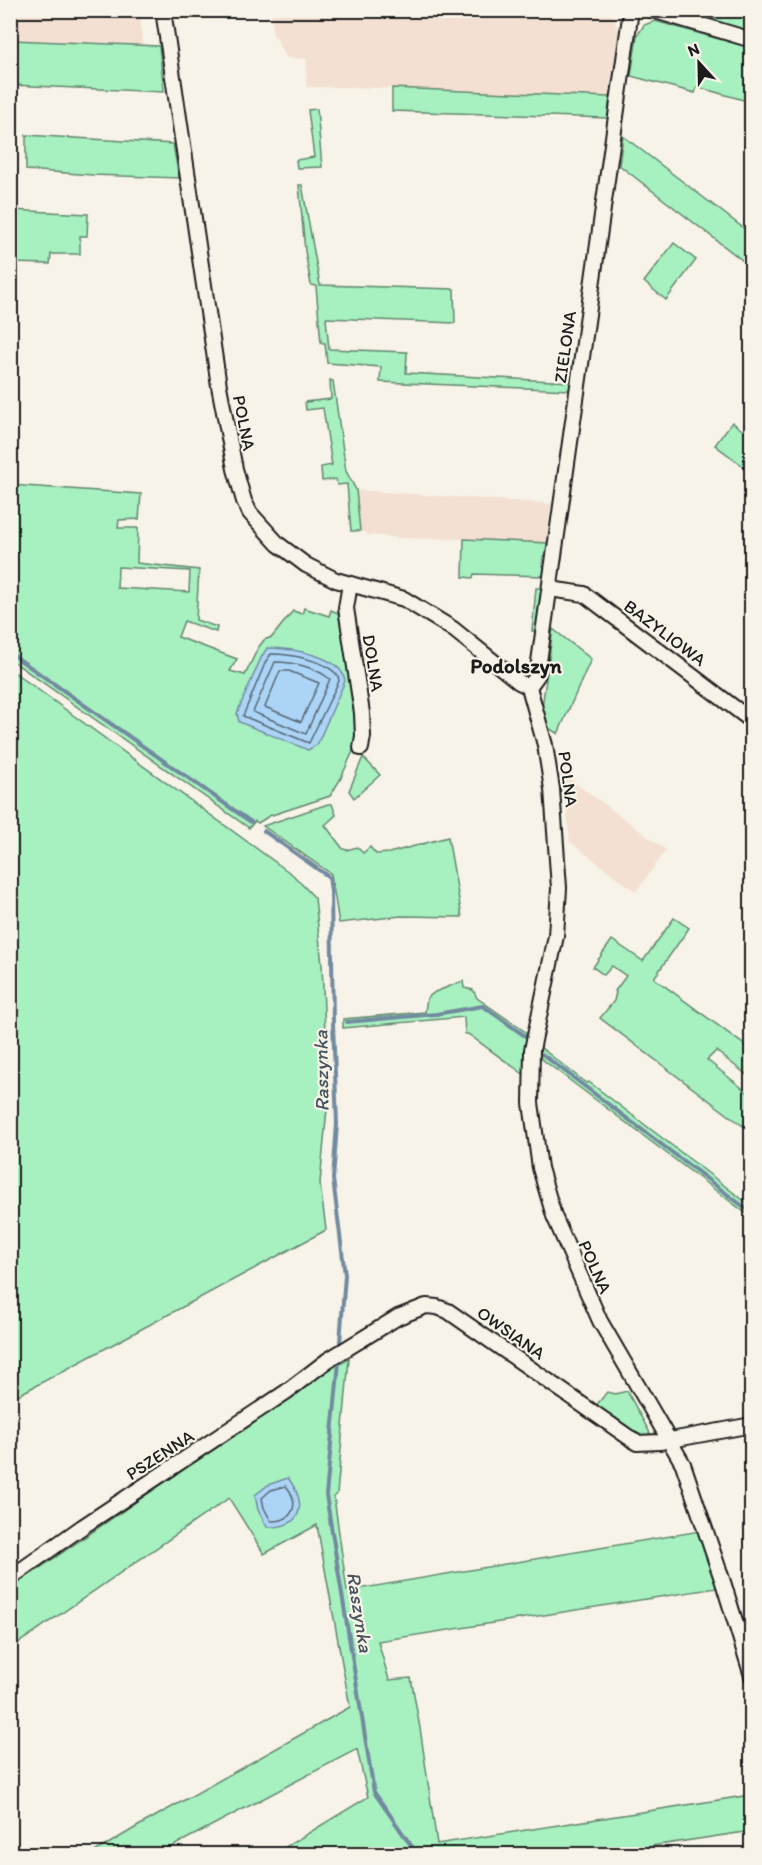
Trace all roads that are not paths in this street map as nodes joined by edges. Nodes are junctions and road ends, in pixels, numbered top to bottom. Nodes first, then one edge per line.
1 (163, 10) edge
2 (631, 10) edge
3 (652, 10) edge
4 (752, 40) edge
5 (350, 584) junction
6 (550, 589) junction
7 (529, 687) junction
8 (752, 721) edge
9 (361, 748) dead end
10 (328, 1360) joint
11 (752, 1425) edge
12 (669, 1440) junction
13 (10, 1578) edge
14 (752, 1676) edge

1 - 5 street, POLNA
2 - 6 street, ZIELONA
3 - 4 street
5 - 7 street, POLNA
5 - 9 street, DOLNA
6 - 7 street, ZIELONA
6 - 8 street, BAZYLIOWA
7 - 12 street, POLNA
10 - 12 street, OWSIANA
10 - 13 street, PSZENNA
11 - 12 street, OWSIANA
12 - 14 street, POLNA

